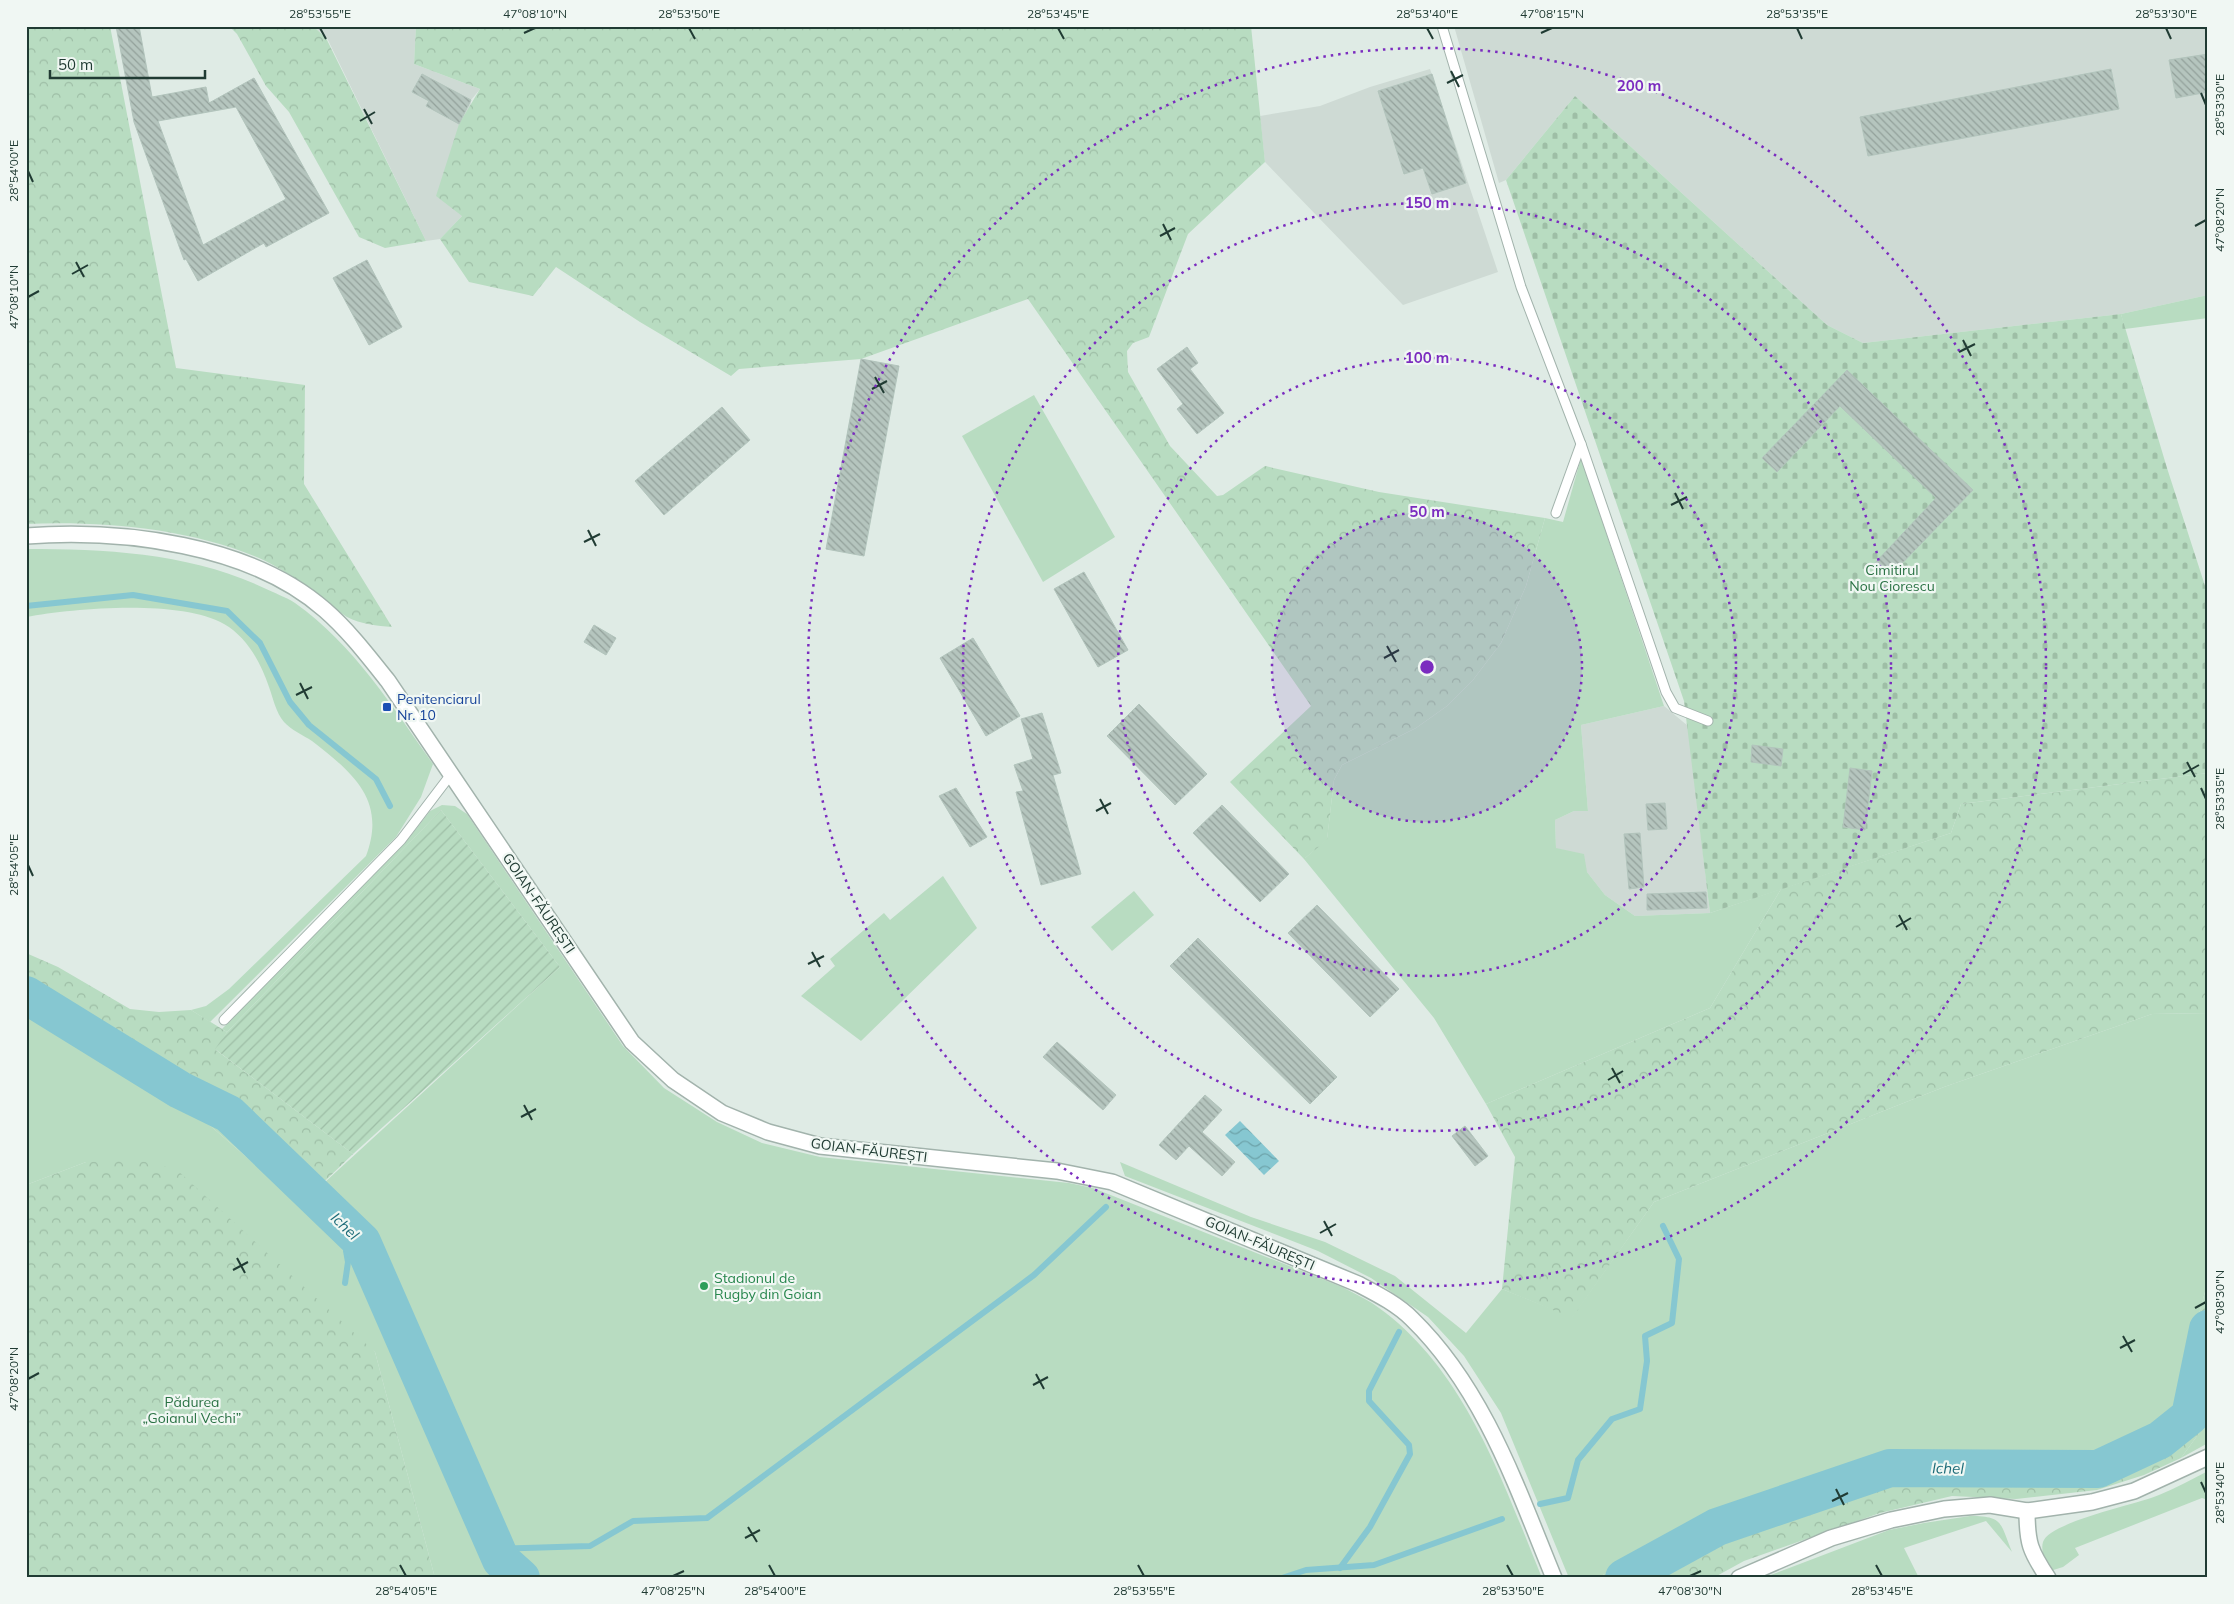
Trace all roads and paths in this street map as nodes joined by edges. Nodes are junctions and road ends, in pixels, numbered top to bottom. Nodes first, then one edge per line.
1 (1442, 27) edge
2 (1581, 444) junction
3 (1556, 513) dead end
4 (26, 536) edge
5 (1708, 721) dead end
6 (452, 773) junction
7 (224, 1020) dead end
8 (2208, 1457) edge
9 (2027, 1511) junction
10 (1554, 1578) edge
11 (1739, 1578) edge
12 (2048, 1578) edge

1 - 2 lane
2 - 3 lane
2 - 5 lane
4 - 6 street, GOIAN-FĂUREȘTI
6 - 7 lane
6 - 10 street, GOIAN-FĂUREȘTI
8 - 9 street
9 - 11 street
9 - 12 street

